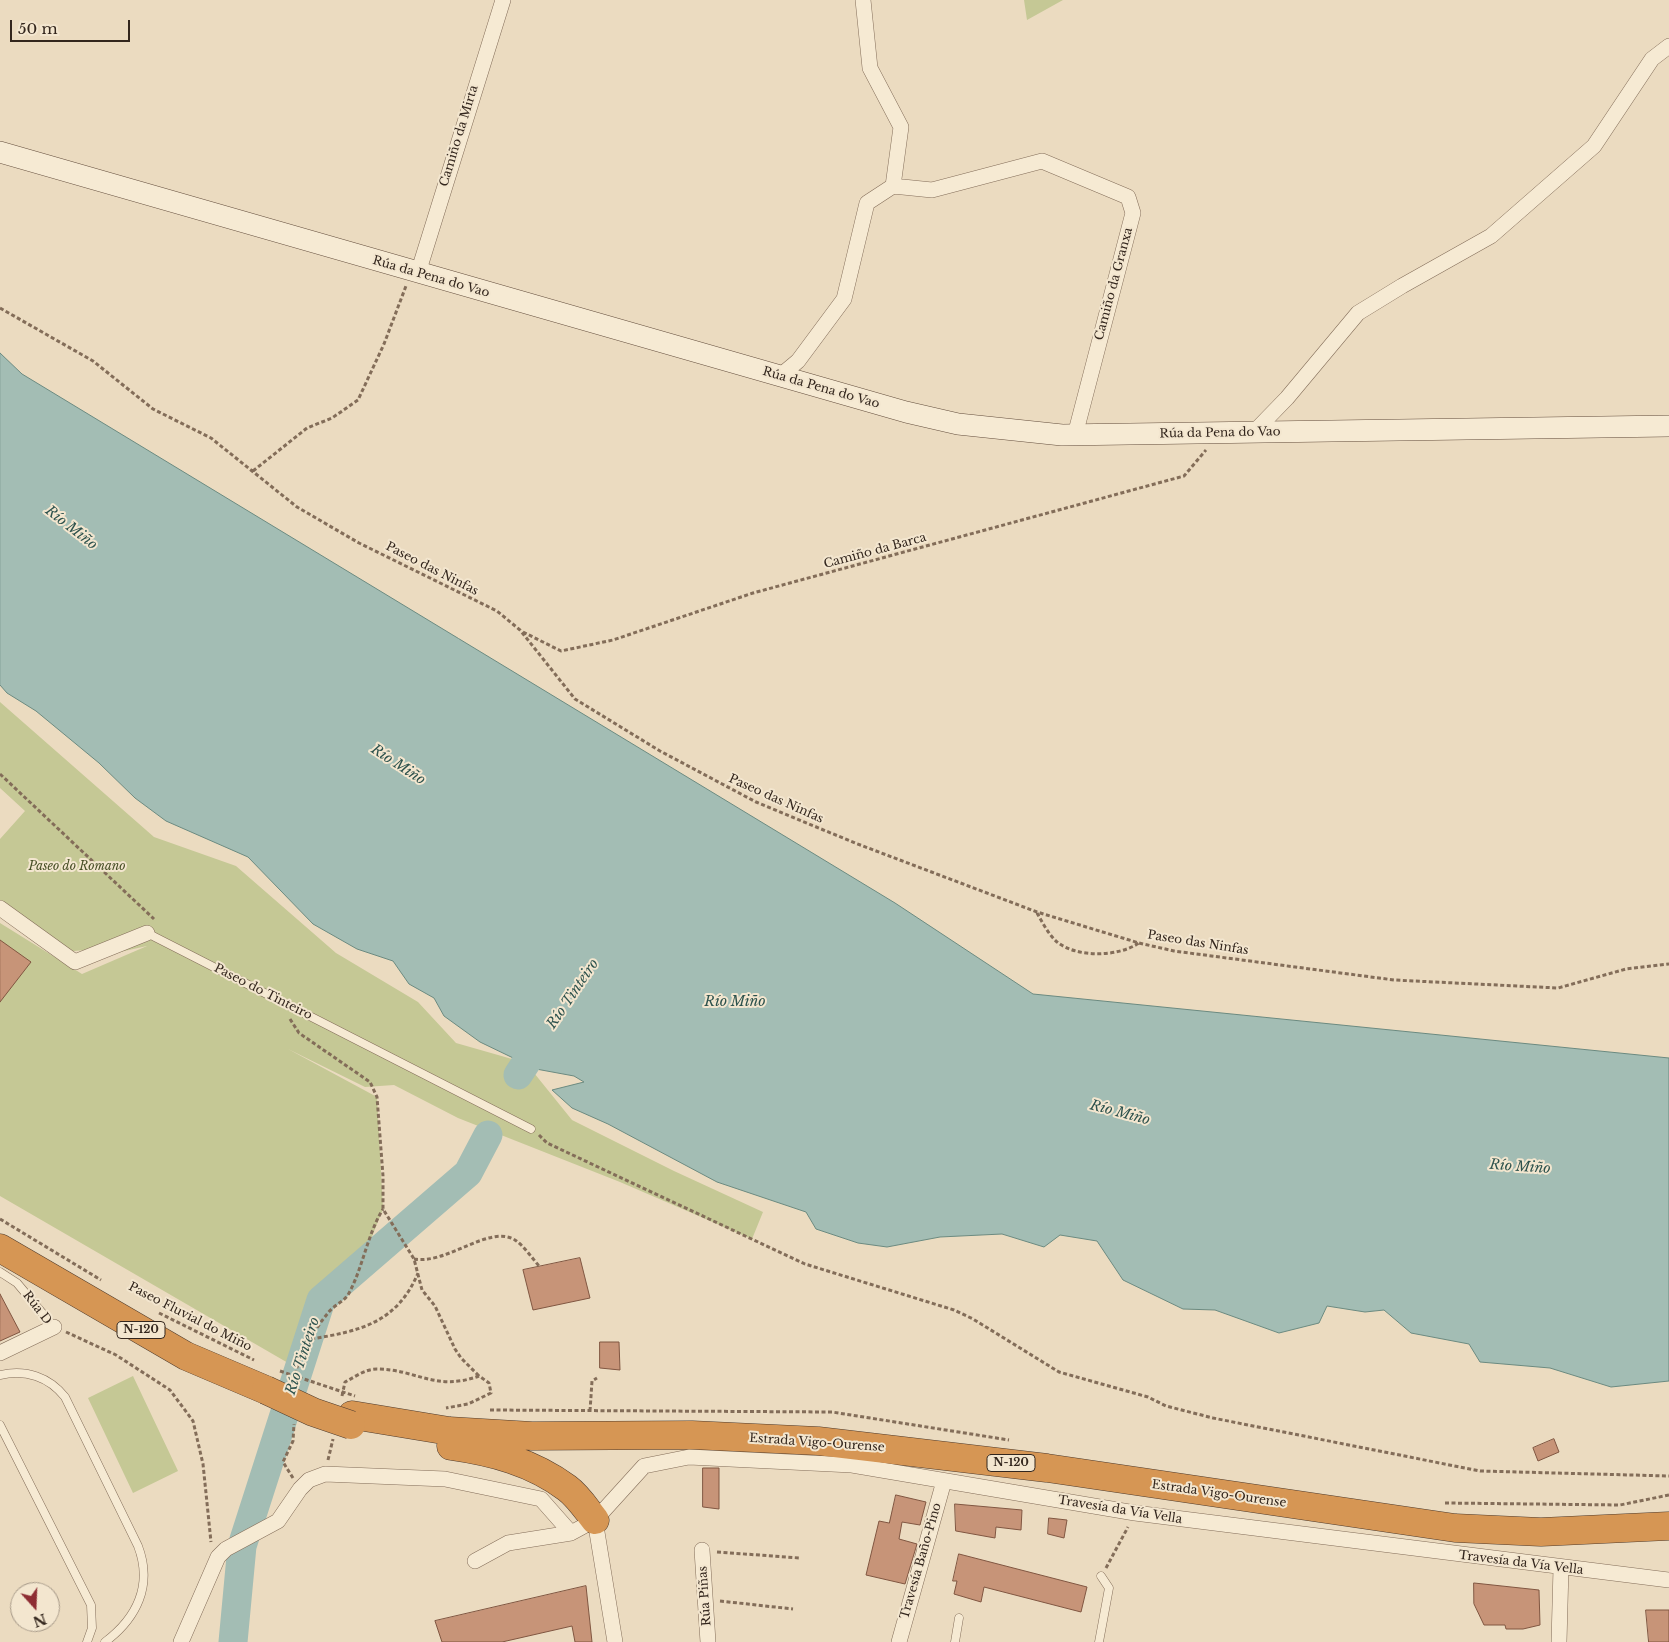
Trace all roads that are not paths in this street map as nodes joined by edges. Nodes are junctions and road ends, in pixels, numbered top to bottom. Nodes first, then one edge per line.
1 (503, 0) edge
2 (863, 0) edge
3 (1669, 46) edge
4 (0, 152) edge
5 (893, 186) junction
6 (415, 272) junction
7 (780, 376) junction
8 (1669, 426) edge
9 (1254, 432) junction
10 (1075, 435) junction
11 (0, 908) edge
12 (147, 933) joint
13 (531, 1129) road end
14 (8, 1263) edge
15 (54, 1327) joint
16 (0, 1353) edge
17 (0, 1375) edge
18 (347, 1415) junction
19 (0, 1425) edge
20 (944, 1481) junction
21 (595, 1520) junction
22 (1669, 1526) edge
23 (570, 1533) junction
24 (702, 1550) road end
25 (475, 1561) dead end
26 (1561, 1568) junction
27 (1101, 1576) road end
28 (1669, 1580) edge
29 (959, 1618) dead end
30 (87, 1642) edge
31 (104, 1642) edge
32 (181, 1642) edge
33 (615, 1642) edge
34 (708, 1642) edge
35 (899, 1642) edge
36 (955, 1642) edge
37 (1099, 1642) edge
38 (1560, 1642) edge

1 - 6 street, Camiño da Mirta
2 - 5 street
3 - 9 street
4 - 6 main road, Rúa da Pena do Vao
5 - 7 street
5 - 10 street, Camiño da Granxa
6 - 7 main road, Rúa da Pena do Vao
7 - 10 main road, Rúa da Pena do Vao
8 - 9 main road, Rúa da Pena do Vao
9 - 10 main road, Rúa da Pena do Vao
11 - 12 street
12 - 13 lane, Paseo do Tinteiro
14 - 15 lane, Rúa D
14 - 18 highway, Estrada Vigo-Ourense / N-120, bridge
15 - 16 street, Rúa D
17 - 31 lane
18 - 21 highway
18 - 22 highway, Estrada Vigo-Ourense / N-120
19 - 30 lane
20 - 21 street, Travesía da Vía Vella
20 - 26 street, Travesía da Vía Vella
20 - 35 street, Travesía Baño-Pino
21 - 23 street
21 - 33 street
23 - 25 street
23 - 32 street
24 - 34 street, Rúa Piñas
26 - 28 street, Travesía da Vía Vella
26 - 38 street
27 - 37 lane
29 - 36 lane

